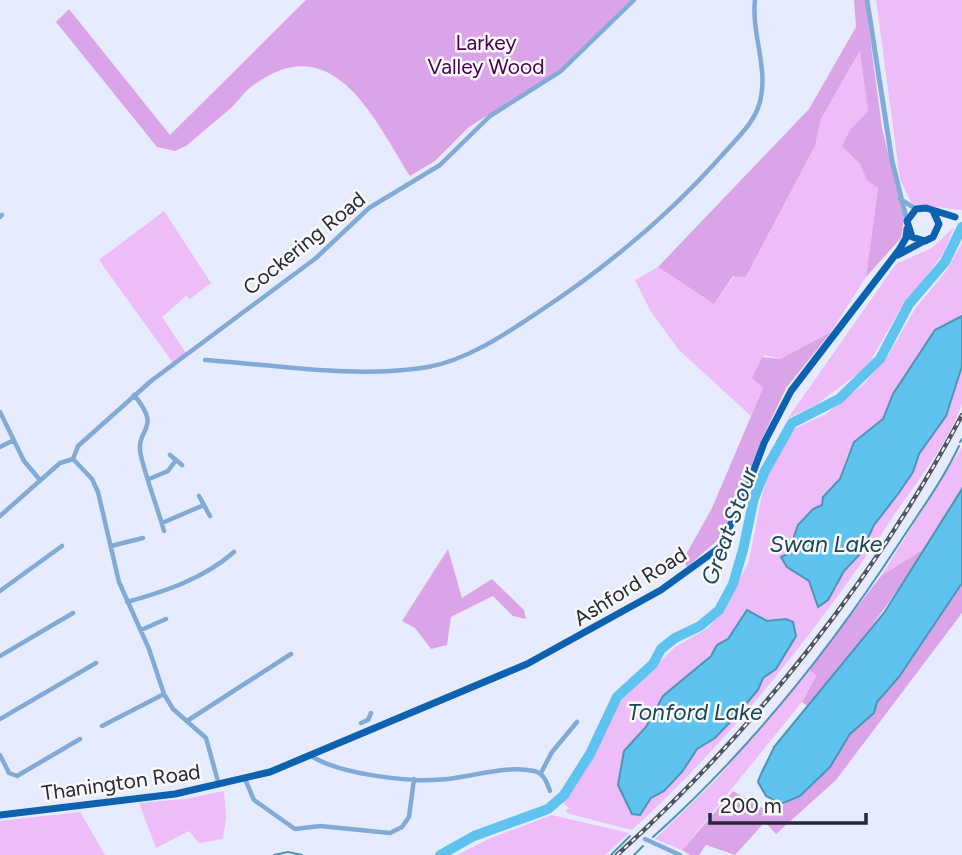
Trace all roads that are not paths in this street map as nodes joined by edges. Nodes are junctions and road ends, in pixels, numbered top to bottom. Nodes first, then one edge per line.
1 (634, 0) edge
2 (755, 0) edge
3 (867, 0) edge
4 (900, 198) junction
5 (916, 209) junction
6 (934, 212) junction
7 (959, 216) edge
8 (907, 225) junction
9 (939, 229) junction
10 (925, 241) junction
11 (892, 260) junction
12 (205, 360) dead end
13 (134, 395) junction
14 (0, 412) edge
15 (14, 440) junction
16 (0, 447) edge
17 (170, 455) dead end
18 (73, 459) junction
19 (176, 460) junction
20 (182, 465) dead end
21 (149, 479) junction
22 (40, 480) junction
23 (199, 496) dead end
24 (204, 505) junction
25 (0, 516) edge
26 (210, 516) dead end
27 (162, 523) junction
28 (164, 531) dead end
29 (143, 538) dead end
30 (62, 546) dead end
31 (111, 546) junction
32 (234, 552) dead end
33 (0, 591) edge
34 (127, 602) junction
35 (71, 615) dead end
36 (166, 619) dead end
37 (141, 631) junction
38 (291, 654) dead end
39 (0, 656) edge
40 (96, 663) dead end
41 (164, 694) junction
42 (371, 713) dead end
43 (0, 719) edge
44 (187, 721) junction
45 (577, 722) dead end
46 (361, 723) dead end
47 (102, 726) dead end
48 (80, 739) dead end
49 (0, 755) edge
50 (311, 756) junction
51 (541, 774) junction
52 (245, 779) junction
53 (414, 779) junction
54 (219, 786) junction
55 (550, 791) dead end
56 (0, 815) edge
57 (645, 839) dead end
58 (680, 855) edge

1 - 13 street, Cockering Road
2 - 12 street
3 - 4 street
4 - 5 street
4 - 8 street
5 - 6 highway
5 - 8 highway
6 - 7 highway
6 - 9 highway
7 - 9 highway
8 - 10 highway
8 - 11 highway, Ashford Road
9 - 10 highway
10 - 11 highway, Ashford Road
11 - 50 highway, Ashford Road
13 - 18 street, Cockering Road
13 - 21 street
14 - 15 street
15 - 16 street
15 - 22 street
17 - 19 street
18 - 22 street, Cockering Road
18 - 31 street
19 - 20 street
19 - 21 street
21 - 27 street
22 - 25 street, Cockering Road
23 - 24 street
24 - 26 street
24 - 27 street
27 - 28 street
29 - 31 street
30 - 33 street
31 - 34 street
32 - 34 street
34 - 37 street
35 - 39 street
36 - 37 street
37 - 41 street
38 - 44 street
40 - 43 street
41 - 44 street
41 - 47 street
42 - 46 street
44 - 54 street
45 - 51 street
48 - 49 street
50 - 52 highway, Ashford Road
50 - 53 street
51 - 53 street
51 - 55 street
52 - 53 street
52 - 54 highway, Thanington Road
54 - 56 highway, Thanington Road
57 - 58 street

